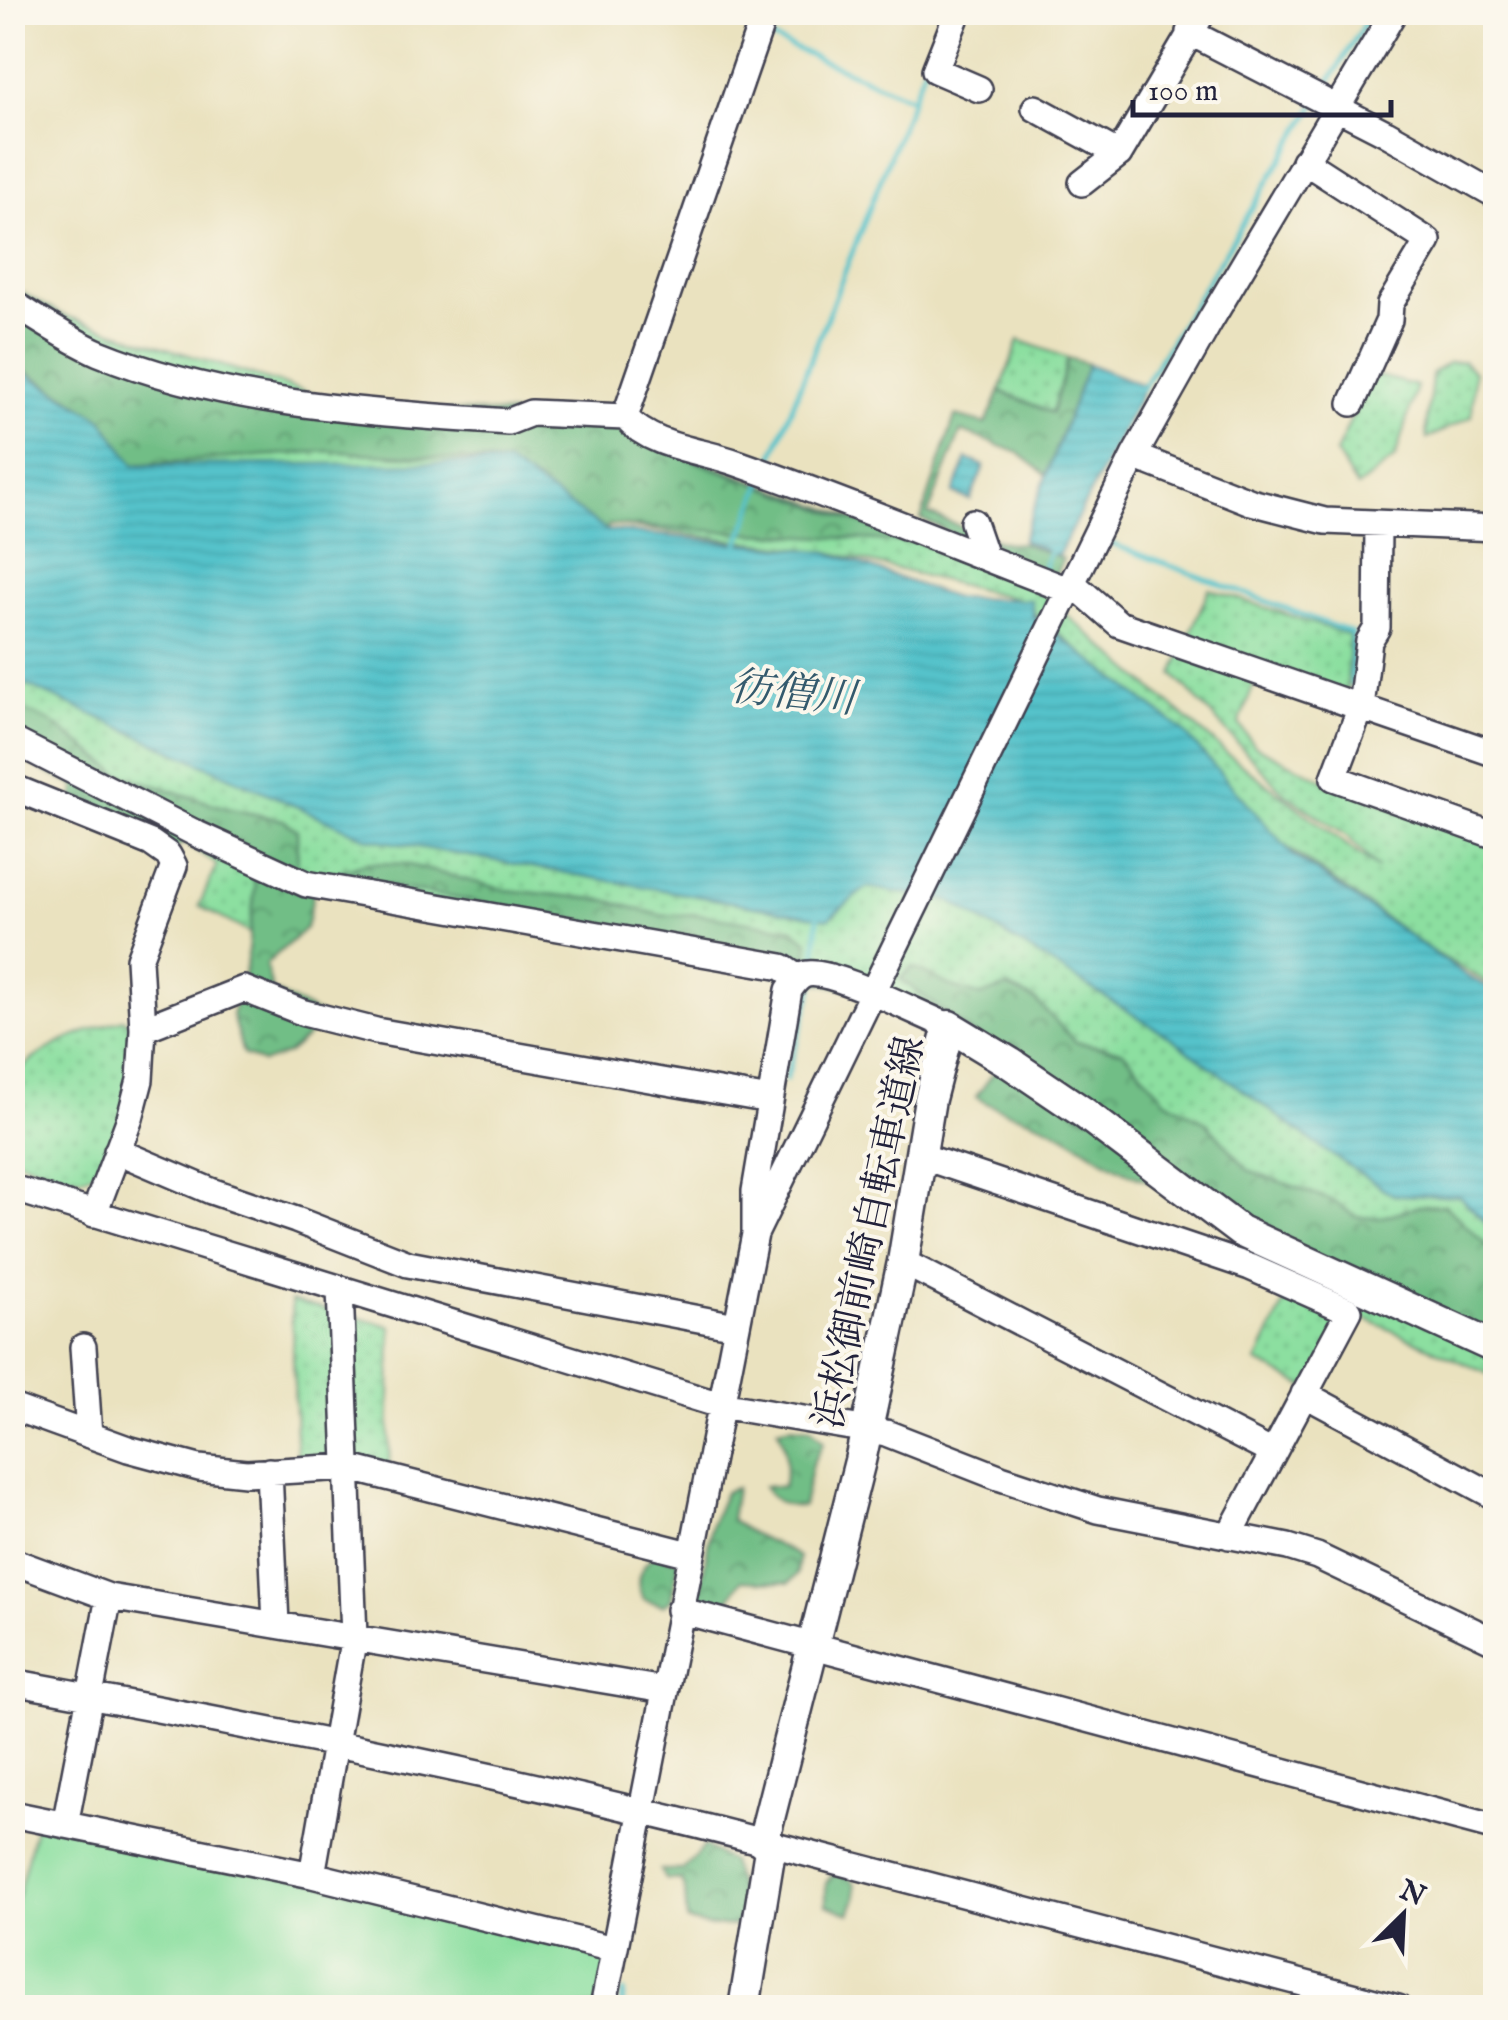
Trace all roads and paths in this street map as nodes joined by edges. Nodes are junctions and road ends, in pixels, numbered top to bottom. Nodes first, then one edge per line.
1 (958, 12) edge
2 (1394, 12) edge
3 (1196, 22) edge
4 (761, 25) edge
5 (980, 89) dead end
6 (1336, 107) junction
7 (1035, 108) dead end
8 (1119, 154) junction
9 (1304, 161) junction
10 (1082, 184) dead end
11 (1496, 195) edge
12 (12, 302) edge
13 (1352, 403) dead end
14 (624, 418) junction
15 (1134, 456) junction
16 (973, 522) dead end
17 (1378, 526) junction
18 (1496, 528) edge
19 (981, 556) junction
20 (1067, 592) junction
21 (1361, 707) junction
22 (12, 740) edge
23 (1496, 754) edge
24 (12, 787) edge
25 (1496, 836) edge
26 (798, 978) junction
27 (874, 988) junction
28 (949, 1026) junction
29 (144, 1029) junction
30 (770, 1100) junction
31 (117, 1151) junction
32 (921, 1156) junction
33 (12, 1188) edge
34 (94, 1214) junction
35 (755, 1234) junction
36 (903, 1262) junction
37 (408, 1264) junction
38 (340, 1290) junction
39 (396, 1306) junction
40 (736, 1326) junction
41 (82, 1347) dead end
42 (1496, 1348) edge
43 (1304, 1394) junction
44 (720, 1405) junction
45 (12, 1407) edge
46 (866, 1429) junction
47 (89, 1435) junction
48 (1274, 1453) junction
49 (347, 1467) junction
50 (269, 1471) junction
51 (1496, 1497) edge
52 (1229, 1536) junction
53 (690, 1554) junction
54 (12, 1561) edge
55 (108, 1597) junction
56 (679, 1610) junction
57 (276, 1624) junction
58 (354, 1636) junction
59 (1496, 1642) edge
60 (812, 1646) junction
61 (12, 1682) edge
62 (664, 1690) junction
63 (88, 1696) junction
64 (336, 1742) junction
65 (643, 1810) junction
66 (12, 1814) edge
67 (65, 1825) junction
68 (1496, 1828) edge
69 (767, 1843) junction
70 (312, 1875) junction
71 (613, 1949) junction
72 (602, 2008) edge
73 (744, 2008) edge
74 (1398, 2008) edge

1 - 5 street
2 - 6 street
3 - 6 street
3 - 8 street
4 - 14 street
6 - 9 street
6 - 11 street
7 - 8 street
8 - 10 street
9 - 13 street
9 - 15 street
12 - 14 street
14 - 19 street
15 - 17 street
15 - 20 street
16 - 19 street
17 - 18 street
17 - 21 street
19 - 20 street
20 - 21 street
20 - 27 street
21 - 23 street
21 - 25 street
22 - 26 street
24 - 29 street
26 - 27 street
26 - 30 street
27 - 28 street
27 - 35 street
28 - 32 main road, 浜松御前崎自転車道線
28 - 42 main road, 浜松御前崎自転車道線
29 - 30 street
29 - 31 street
30 - 35 street
31 - 34 street
31 - 37 street
32 - 36 main road, 浜松御前崎自転車道線
32 - 43 street
33 - 34 street
34 - 38 street
35 - 40 street
36 - 46 main road, 浜松御前崎自転車道線
36 - 48 street
37 - 39 street
37 - 40 street
38 - 39 street
38 - 49 street
39 - 44 street
40 - 44 street
41 - 47 street
43 - 48 street
43 - 51 street
44 - 46 street
44 - 53 street
45 - 47 street
46 - 52 street
46 - 60 main road, 浜松御前崎自転車道線
47 - 50 street
48 - 52 street
49 - 50 street
49 - 53 street
49 - 58 street
50 - 57 street
52 - 59 street
53 - 56 street
54 - 55 street
55 - 57 street
55 - 63 street
56 - 60 street
56 - 62 street
57 - 58 street
58 - 62 street
58 - 64 street
60 - 68 street
60 - 69 main road, 浜松御前崎自転車道線
61 - 63 street
62 - 65 street
63 - 64 street
63 - 67 street
64 - 65 street
64 - 70 street
65 - 69 street
65 - 71 street
66 - 67 street
67 - 70 street
69 - 73 main road, 浜松御前崎自転車道線
69 - 74 street
70 - 71 street
71 - 72 street

